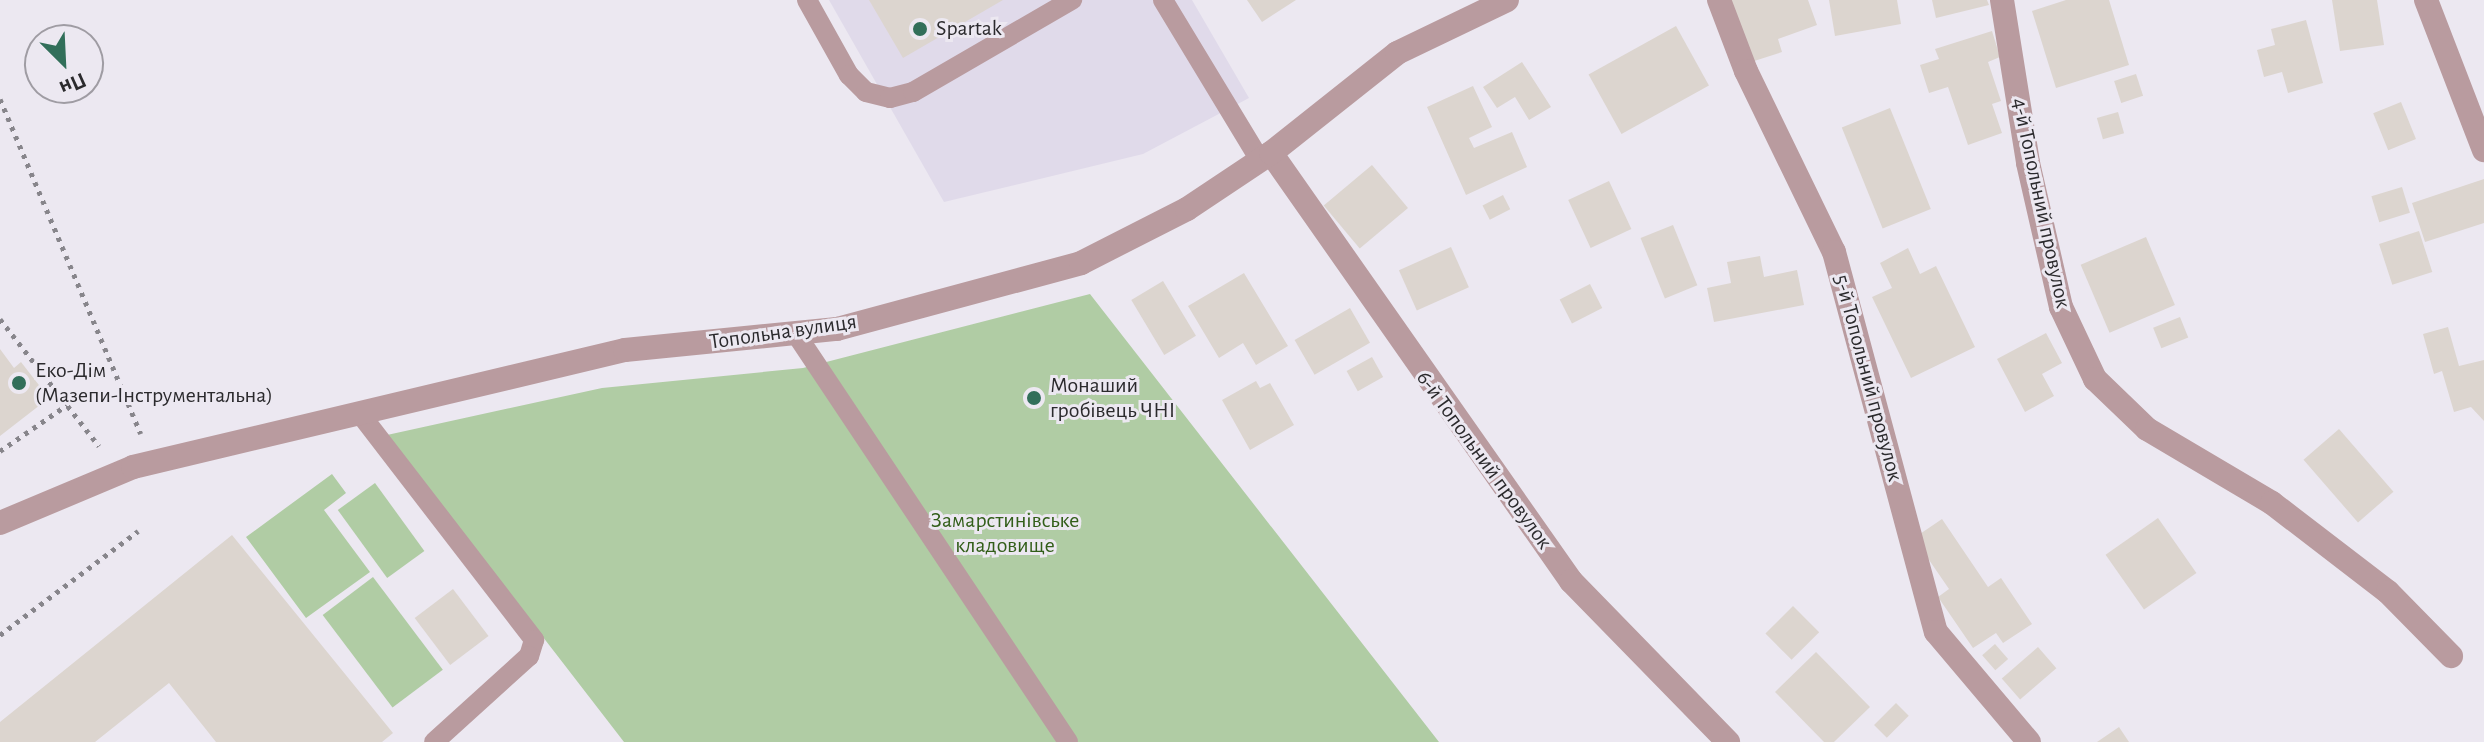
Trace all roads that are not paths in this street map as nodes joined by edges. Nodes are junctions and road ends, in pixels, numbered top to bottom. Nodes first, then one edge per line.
1 (807, 0) edge
2 (1072, 0) edge
3 (1163, 0) edge
4 (1507, 0) edge
5 (1719, 0) edge
6 (2002, 0) edge
7 (2426, 0) edge
8 (2484, 150) edge
9 (1265, 156) junction
10 (796, 334) junction
11 (361, 415) junction
12 (0, 523) edge
13 (2451, 656) dead end
14 (434, 742) edge
15 (1068, 742) edge
16 (1728, 742) edge
17 (2029, 742) edge

1 - 2 lane
3 - 9 lane
4 - 9 street, Топольна вулиця
5 - 17 street, 5-й Топольний провулок
6 - 13 street, 4-й Топольний провулок
7 - 8 street
9 - 10 street, Топольна вулиця
9 - 16 street, 6-й Топольний провулок
10 - 11 street, Топольна вулиця
10 - 15 lane
11 - 12 street, Топольна вулиця
11 - 14 lane

